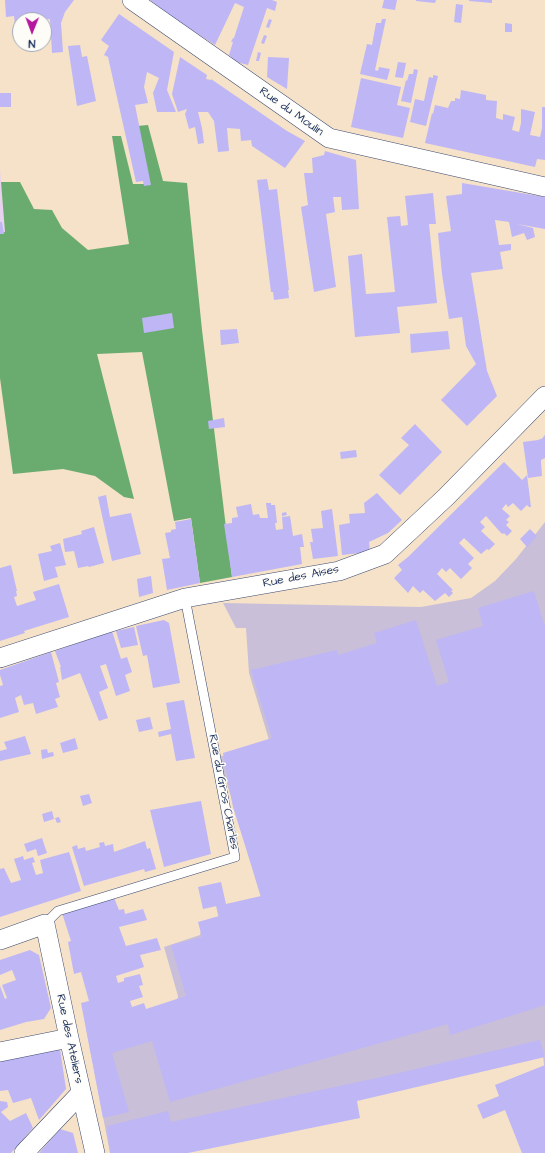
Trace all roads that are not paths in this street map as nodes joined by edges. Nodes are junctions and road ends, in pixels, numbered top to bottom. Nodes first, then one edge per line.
1 (132, 0) edge
2 (545, 187) edge
3 (545, 396) edge
4 (185, 598) junction
5 (0, 658) edge
6 (45, 924) junction
7 (0, 940) edge
8 (69, 1038) junction
9 (0, 1052) edge
10 (81, 1093) junction
11 (24, 1153) edge
12 (95, 1153) edge

1 - 2 street, Rue du Moulin
3 - 4 street, Rue des Aises
4 - 5 street, Rue des Aises
4 - 6 lane, Rue du Gros Charles
6 - 7 street, Rue du Gros Charles
6 - 8 street, Rue des Ateliers
8 - 9 street
8 - 10 street, Rue des Ateliers
10 - 11 street
10 - 12 street, Rue des Ateliers

